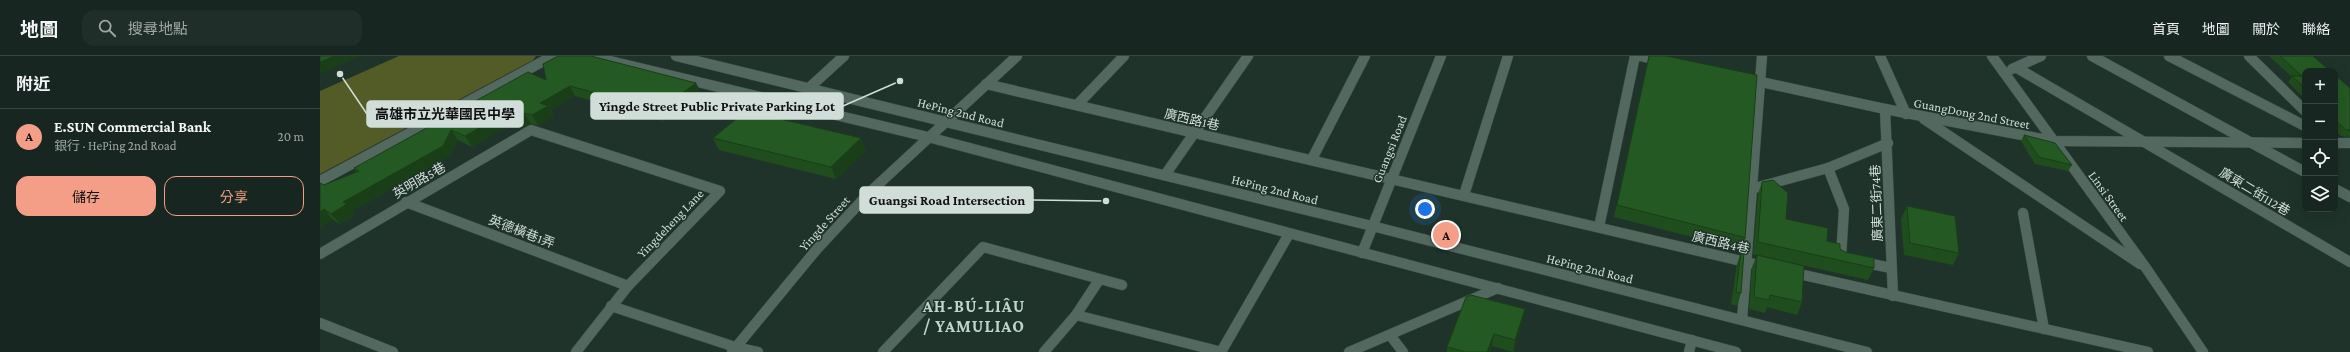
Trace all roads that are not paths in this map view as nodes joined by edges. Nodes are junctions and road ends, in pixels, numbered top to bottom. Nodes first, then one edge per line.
1 (553, 56) edge
2 (589, 56) edge
3 (676, 56) edge
4 (844, 56) edge
5 (1017, 56) edge
6 (1124, 56) edge
7 (1248, 56) edge
8 (1365, 56) edge
9 (1441, 56) edge
10 (1508, 56) edge
11 (1635, 56) edge
12 (1640, 56) edge
13 (1762, 56) edge
14 (1880, 56) edge
15 (1992, 56) edge
16 (2041, 56) edge
17 (2092, 56) edge
18 (2169, 56) edge
19 (2249, 56) edge
20 (1669, 59) edge
21 (2017, 68) junction
22 (2002, 71) junction
23 (1730, 75) edge
24 (1760, 82) junction
25 (986, 84) junction
26 (810, 88) junction
27 (1077, 105) junction
28 (2302, 108) edge
29 (1885, 110) junction
30 (1906, 114) junction
31 (1920, 117) junction
32 (945, 122) junction
33 (2302, 124) edge
34 (531, 130) joint
35 (1194, 133) junction
36 (928, 137) junction
37 (2053, 141) junction
38 (2146, 142) junction
39 (2338, 142) edge
40 (1888, 143) junction
41 (2302, 143) edge
42 (2350, 143) edge
43 (2253, 144) junction
44 (1312, 159) junction
45 (1828, 168) junction
46 (2302, 170) edge
47 (1165, 175) junction
48 (1391, 178) junction
49 (320, 181) edge
50 (1751, 189) junction
51 (2338, 191) edge
52 (1464, 194) junction
53 (2350, 197) edge
54 (406, 202) junction
55 (2023, 213) dead end
56 (1372, 226) junction
57 (1599, 227) junction
58 (1289, 234) junction
59 (1362, 253) junction
60 (320, 254) edge
61 (1746, 262) junction
62 (2350, 262) edge
63 (1891, 268) junction
64 (2146, 268) junction
65 (1099, 280) junction
66 (1122, 285) dead end
67 (628, 286) junction
68 (1498, 288) junction
69 (1893, 296) junction
70 (611, 306) junction
71 (1076, 315) junction
72 (1742, 320) junction
73 (320, 323) edge
74 (2044, 329) junction
75 (1390, 335) junction
76 (1692, 340) junction
77 (734, 349) edge
78 (393, 352) edge
79 (576, 352) edge
80 (758, 352) edge
81 (883, 352) edge
82 (1044, 352) edge
83 (1222, 352) edge
84 (1349, 352) edge
85 (1402, 352) edge
86 (1689, 352) edge
87 (1736, 352) edge
88 (1867, 352) edge
89 (2148, 352) edge
90 (2203, 352) edge

1 - 49 street
2 - 36 street
3 - 26 street, HePing 2nd Road
4 - 26 street
5 - 25 street, Yingde Street
6 - 27 street
7 - 35 street
8 - 44 street
9 - 48 street, Guangsi Road
10 - 52 street
11 - 57 street
12 - 20 street
13 - 24 street
14 - 30 street
15 - 22 street, Linsi Street
16 - 21 street
17 - 43 street
18 - 33 street
19 - 28 street
21 - 22 street
21 - 38 street, 廣東二街112巷
22 - 37 street, Linsi Street
23 - 24 street, GuangDong 2nd Street
24 - 29 street, GuangDong 2nd Street
24 - 50 street
25 - 27 street, 廣西路1巷
25 - 32 street, Yingde Street
26 - 32 street, HePing 2nd Road
27 - 35 street, 廣西路1巷
29 - 30 street, GuangDong 2nd Street
29 - 40 street, 廣東二街74巷
30 - 31 street, GuangDong 2nd Street
31 - 37 street, GuangDong 2nd Street
31 - 64 street
32 - 36 street, Yingde Street
32 - 47 street, HePing 2nd Road
34 - 54 street, 英明路5巷
34 - 67 street, Yingdeheng Lane
35 - 44 street, 廣西路1巷
35 - 47 street
36 - 58 street
36 - 77 street, Yingde Street
37 - 38 street, GuangDong 2nd Street
37 - 64 street, Linsi Street
38 - 43 street, GuangDong 2nd Street
38 - 62 street, 廣東二街112巷
39 - 42 street
40 - 45 street
40 - 63 street, 廣東二街74巷
41 - 43 street, GuangDong 2nd Street
43 - 46 street
44 - 48 street, 廣西路1巷
45 - 50 street
45 - 63 street
47 - 56 street, HePing 2nd Road
48 - 52 street, 廣西路4巷
48 - 56 street, Guangsi Road
50 - 61 street
51 - 53 street
52 - 57 street, 廣西路4巷
54 - 60 street, 英明路5巷
54 - 67 street, 英德橫巷1弄
55 - 74 street
56 - 59 street, Guangsi Road
56 - 72 street, HePing 2nd Road
57 - 61 street, 廣西路4巷
58 - 59 street
58 - 83 street
59 - 68 street
61 - 69 street, 廣西路4巷
61 - 72 street
63 - 69 street, 廣東二街74巷
64 - 90 street, Linsi Street
65 - 66 street
65 - 71 street
65 - 81 street
67 - 70 street, Yingdeheng Lane
68 - 75 street
68 - 76 street
69 - 74 street, 廣西路4巷
70 - 77 street
70 - 79 street, Yingdeheng Lane
71 - 82 street
71 - 83 street
72 - 88 street, HePing 2nd Road
73 - 78 street
74 - 89 street, 廣西路4巷
75 - 84 street
75 - 85 street
76 - 86 street
76 - 87 street
77 - 80 street

